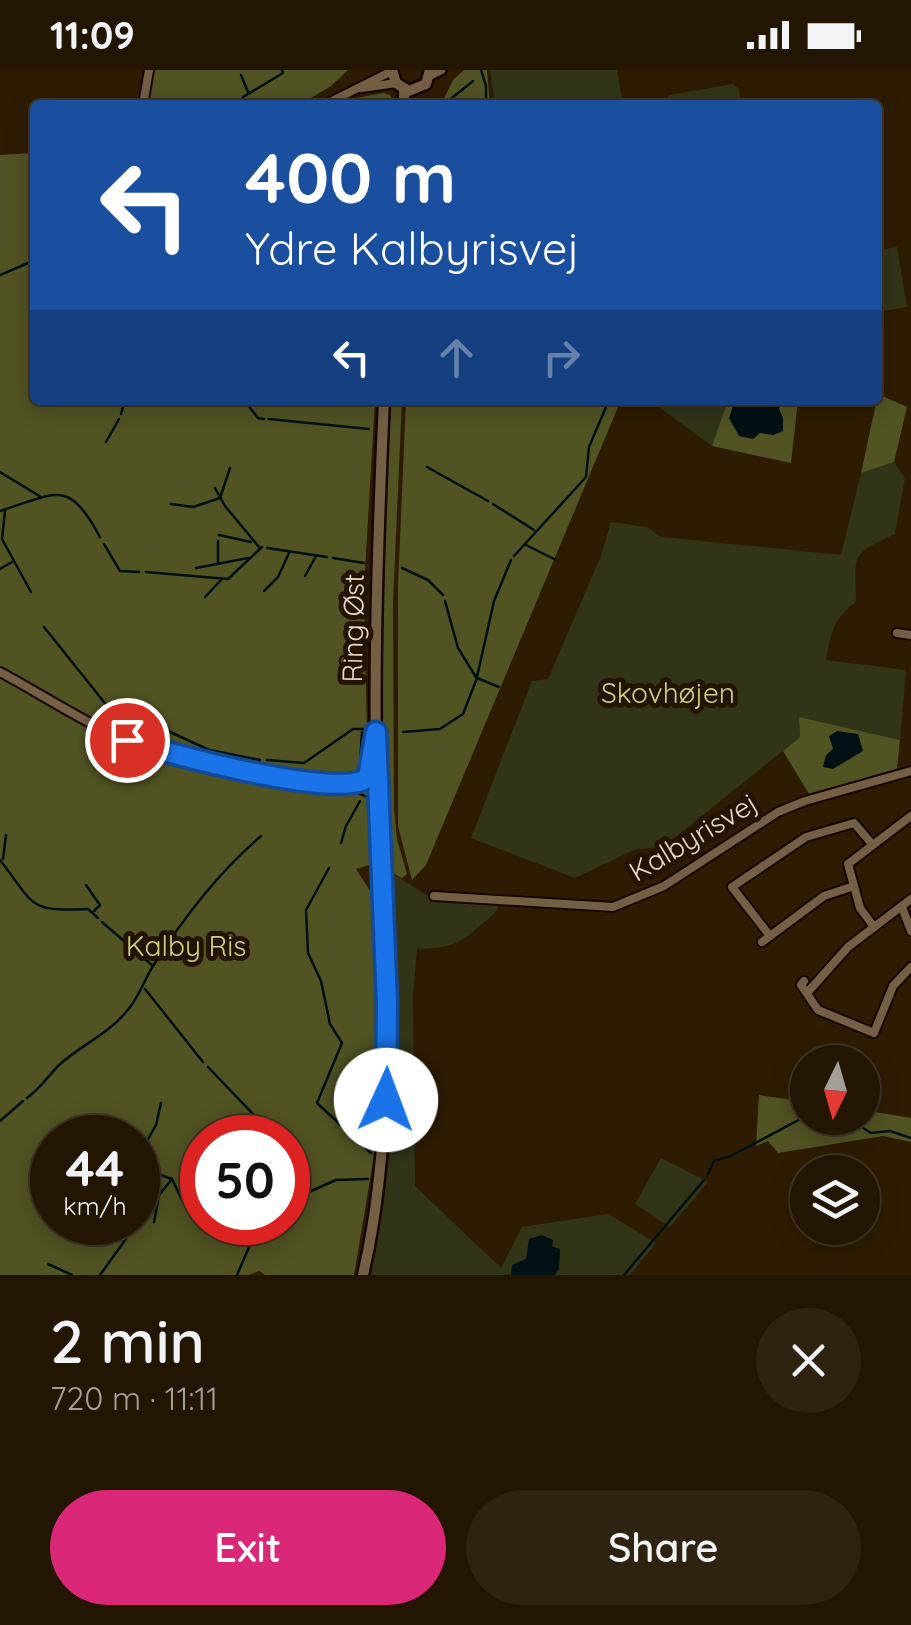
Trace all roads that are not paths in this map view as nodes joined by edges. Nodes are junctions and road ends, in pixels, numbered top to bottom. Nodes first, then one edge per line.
1 (149, 70) edge
2 (392, 70) edge
3 (434, 72) edge
4 (400, 87) junction
5 (353, 90) junction
6 (418, 90) junction
7 (144, 100) edge
8 (334, 100) edge
9 (403, 100) edge
10 (415, 100) edge
11 (384, 405) edge
12 (897, 633) dead end
13 (911, 634) edge
14 (0, 672) edge
15 (376, 732) junction
16 (911, 771) edge
17 (350, 785) junction
18 (377, 797) junction
19 (911, 816) edge
20 (872, 844) junction
21 (854, 886) junction
22 (434, 896) dead end
23 (911, 899) edge
24 (902, 906) junction
25 (874, 927) junction
26 (911, 931) edge
27 (911, 966) edge
28 (804, 980) dead end
29 (807, 993) junction
30 (363, 1275) edge

1 - 7 street
2 - 4 main road
2 - 5 street
3 - 6 main road
4 - 5 street
4 - 6 main road
4 - 9 main road
5 - 8 street
6 - 10 main road
11 - 15 main road, Ring Øst
12 - 13 street
14 - 17 street
15 - 17 street
15 - 18 main road, Ring Øst
16 - 22 street, Kalbyrisvej
17 - 18 street
18 - 30 main road, Ring Øst
19 - 20 street
20 - 21 street
20 - 21 street
21 - 25 street
23 - 24 street
24 - 25 street
24 - 26 street
25 - 29 street
27 - 29 street
28 - 29 street

